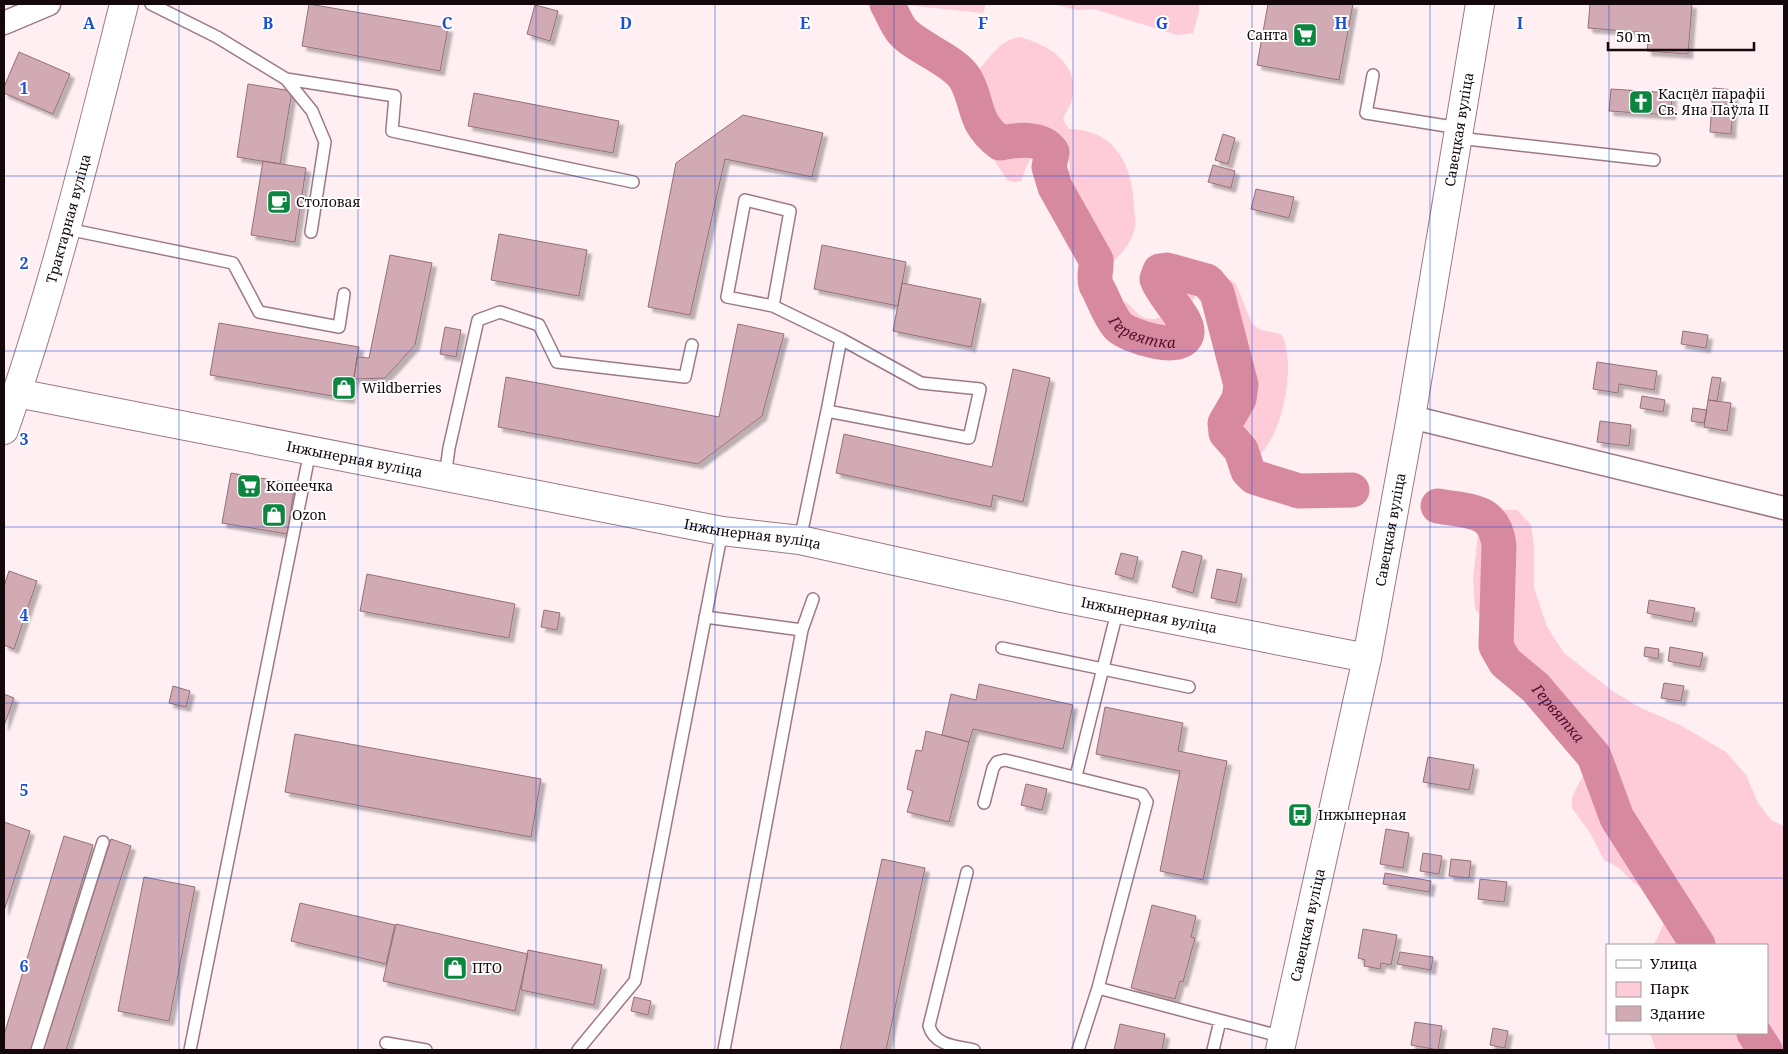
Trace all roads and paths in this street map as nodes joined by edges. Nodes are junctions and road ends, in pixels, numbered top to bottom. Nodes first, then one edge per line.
1 (49, 4) edge
2 (124, 4) edge
3 (151, 4) edge
4 (1480, 4) edge
5 (4, 23) edge
6 (1373, 75) dead end
7 (286, 79) junction
8 (1458, 133) junction
9 (1654, 160) dead end
10 (633, 182) dead end
11 (67, 229) junction
12 (310, 232) dead end
13 (344, 294) dead end
14 (773, 306) junction
15 (841, 339) junction
16 (692, 345) dead end
17 (17, 393) junction
18 (827, 411) junction
19 (1411, 417) junction
20 (4, 430) edge
21 (310, 451) junction
22 (445, 477) junction
23 (1784, 508) edge
24 (722, 531) junction
25 (800, 540) junction
26 (812, 598) dead end
27 (1118, 608) junction
28 (705, 617) junction
29 (802, 630) junction
30 (1002, 648) dead end
31 (1367, 658) junction
32 (1104, 670) junction
33 (1190, 687) dead end
34 (1076, 776) junction
35 (984, 803) dead end
36 (103, 842) dead end
37 (967, 872) dead end
38 (1098, 988) junction
39 (1220, 1021) junction
40 (386, 1043) dead end
41 (1281, 1044) edge
42 (37, 1050) edge
43 (190, 1050) edge
44 (426, 1050) edge
45 (578, 1050) edge
46 (724, 1050) edge
47 (974, 1050) edge
48 (1078, 1050) edge
49 (1213, 1050) edge

1 - 5 street
2 - 11 street, Трактарная вуліца
3 - 7 lane
4 - 8 street, Савецкая вуліца
6 - 8 lane
7 - 10 lane
7 - 12 lane
8 - 9 lane
8 - 19 street, Савецкая вуліца
11 - 13 lane
11 - 17 street, Трактарная вуліца
14 - 14 lane
14 - 15 lane
15 - 18 lane
15 - 18 lane
16 - 22 lane
17 - 20 street, Трактарная вуліца
17 - 21 street, Інжынерная вуліца
18 - 25 lane
19 - 23 street
19 - 31 street, Савецкая вуліца
21 - 22 street, Інжынерная вуліца
21 - 43 lane
22 - 24 street, Інжынерная вуліца
24 - 25 street, Інжынерная вуліца
24 - 28 lane
25 - 27 street, Інжынерная вуліца
26 - 29 lane
27 - 31 street, Інжынерная вуліца
27 - 32 lane
28 - 29 lane
28 - 45 lane
29 - 46 lane
30 - 32 lane
31 - 41 street, Савецкая вуліца
32 - 33 lane
32 - 34 lane
34 - 35 lane
34 - 38 lane
36 - 42 lane
37 - 47 lane
38 - 39 lane
38 - 48 lane
39 - 41 lane
39 - 49 lane
40 - 44 lane

